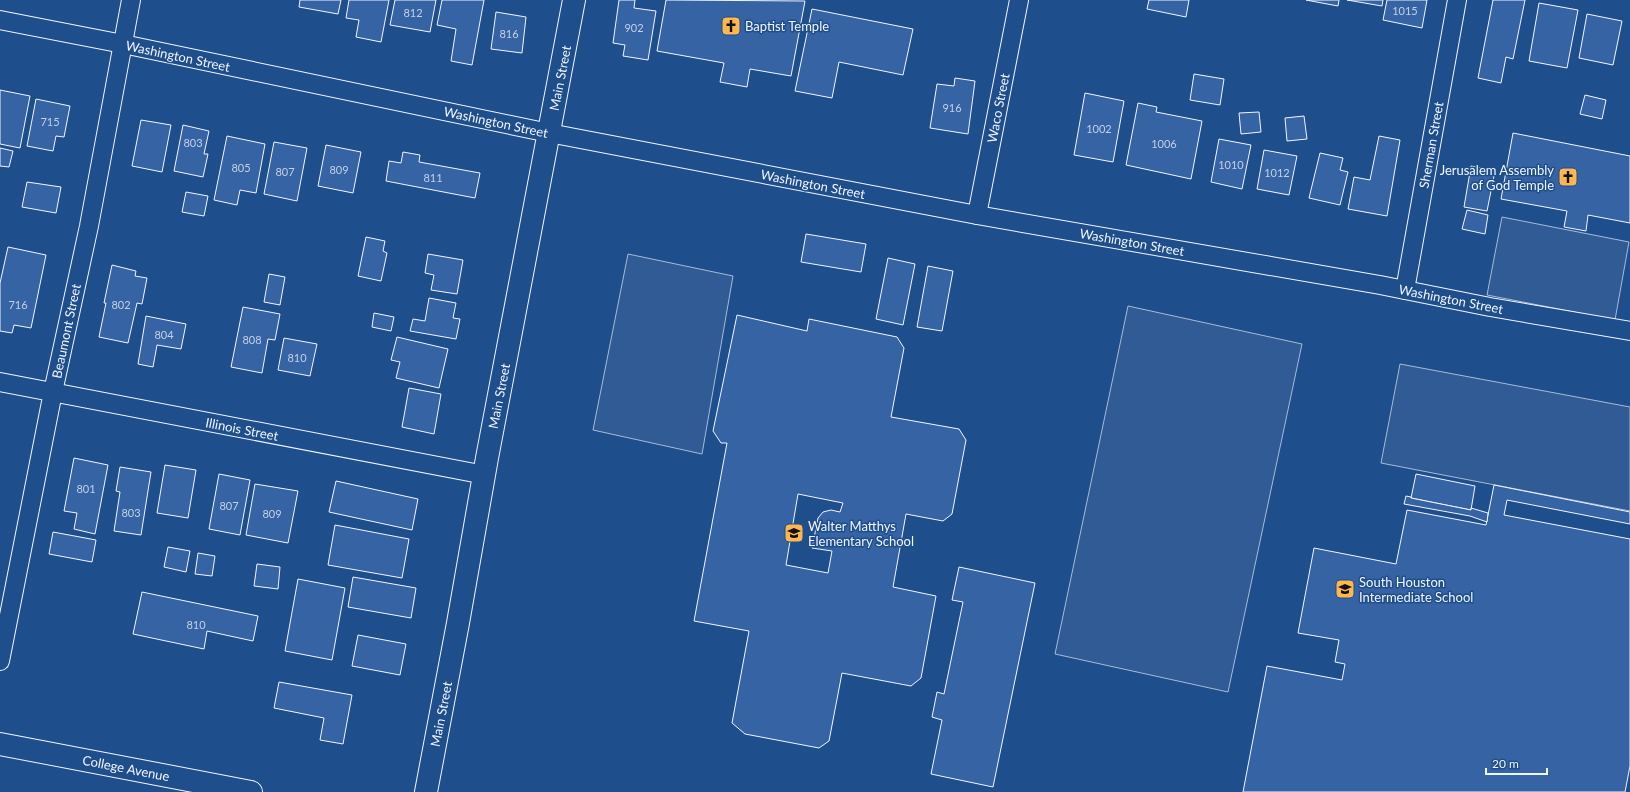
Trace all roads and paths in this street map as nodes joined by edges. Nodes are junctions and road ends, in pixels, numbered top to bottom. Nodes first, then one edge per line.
1 (131, 0) edge
2 (574, 0) edge
3 (1019, 0) edge
4 (1458, 0) edge
5 (0, 20) edge
6 (123, 44) junction
7 (549, 133) junction
8 (977, 215) junction
9 (1405, 290) junction
10 (1630, 331) edge
11 (0, 382) edge
12 (53, 392) junction
13 (485, 475) junction
14 (0, 661) edge
15 (0, 744) edge
16 (252, 792) edge
17 (426, 792) edge

1 - 6 street, Beaumont Street
2 - 7 street, Main Street
3 - 8 street, Waco Street
4 - 9 street, Sherman Street
5 - 6 street, Washington Street
6 - 7 street, Washington Street
6 - 12 street, Beaumont Street
7 - 8 street, Washington Street
7 - 13 street, Main Street
8 - 9 street, Washington Street
9 - 10 street, Washington Street
11 - 12 street, Illinois Street
12 - 13 street, Illinois Street
12 - 14 street, Beaumont Street
13 - 17 street, Main Street
15 - 16 street, College Avenue

